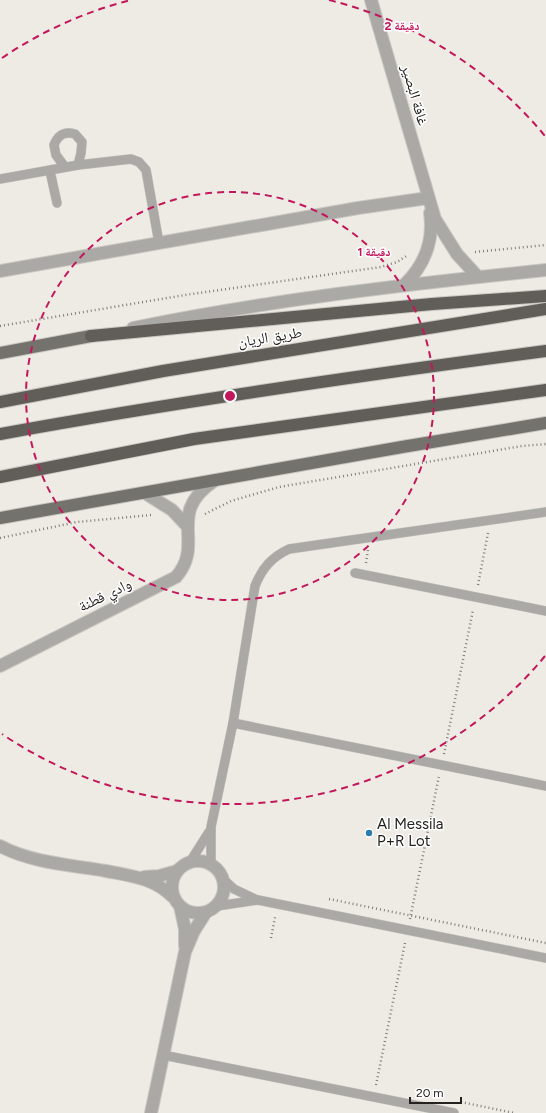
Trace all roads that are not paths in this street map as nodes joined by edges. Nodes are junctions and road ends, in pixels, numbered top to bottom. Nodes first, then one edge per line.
1 (371, 0) edge
2 (78, 165) junction
3 (65, 167) junction
4 (50, 171) junction
5 (0, 179) edge
6 (428, 198) junction
7 (57, 203) dead end
8 (159, 243) junction
9 (546, 270) edge
10 (0, 271) edge
11 (478, 277) junction
12 (404, 285) junction
13 (546, 296) edge
14 (546, 309) edge
15 (91, 336) junction
16 (546, 351) edge
17 (0, 353) edge
18 (546, 390) edge
19 (0, 402) edge
20 (542, 423) edge
21 (0, 434) edge
22 (0, 477) edge
23 (214, 481) junction
24 (145, 493) junction
25 (546, 512) edge
26 (0, 518) edge
27 (186, 526) junction
28 (355, 573) dead end
29 (546, 612) edge
30 (0, 666) edge
31 (234, 723) junction
32 (546, 786) edge
33 (211, 827) junction
34 (0, 846) edge
35 (190, 862) junction
36 (211, 864) junction
37 (177, 871) junction
38 (141, 878) junction
39 (223, 879) junction
40 (258, 900) junction
41 (177, 901) junction
42 (217, 906) junction
43 (206, 912) junction
44 (185, 952) junction
45 (546, 958) edge
46 (164, 1055) junction
47 (151, 1113) edge
48 (454, 1113) edge

1 - 6 street, غافة البصير
2 - 3 lane
2 - 3 lane
2 - 8 lane
3 - 4 lane
4 - 5 lane
4 - 7 lane
6 - 8 street
6 - 11 street, غافة البصير
6 - 12 street, غافة البصير
8 - 10 street
9 - 11 street
11 - 12 street
12 - 15 street
13 - 15 highway
14 - 19 highway, طريق الريان
15 - 17 main road
16 - 21 highway
18 - 22 highway
20 - 23 main road
23 - 24 main road
23 - 27 street, وادي قطنة
24 - 26 main road
24 - 27 street
25 - 31 lane
27 - 30 street, وادي قطنة
28 - 29 lane
31 - 32 lane
31 - 33 lane
33 - 35 lane
33 - 36 lane
34 - 38 street
35 - 36 street
35 - 37 street
36 - 39 street
37 - 38 street
37 - 41 street
38 - 41 street
39 - 40 lane
39 - 42 street
40 - 42 lane
40 - 45 lane
41 - 43 street
41 - 44 street
42 - 43 street
43 - 44 street
44 - 46 street
46 - 47 street
46 - 48 lane

